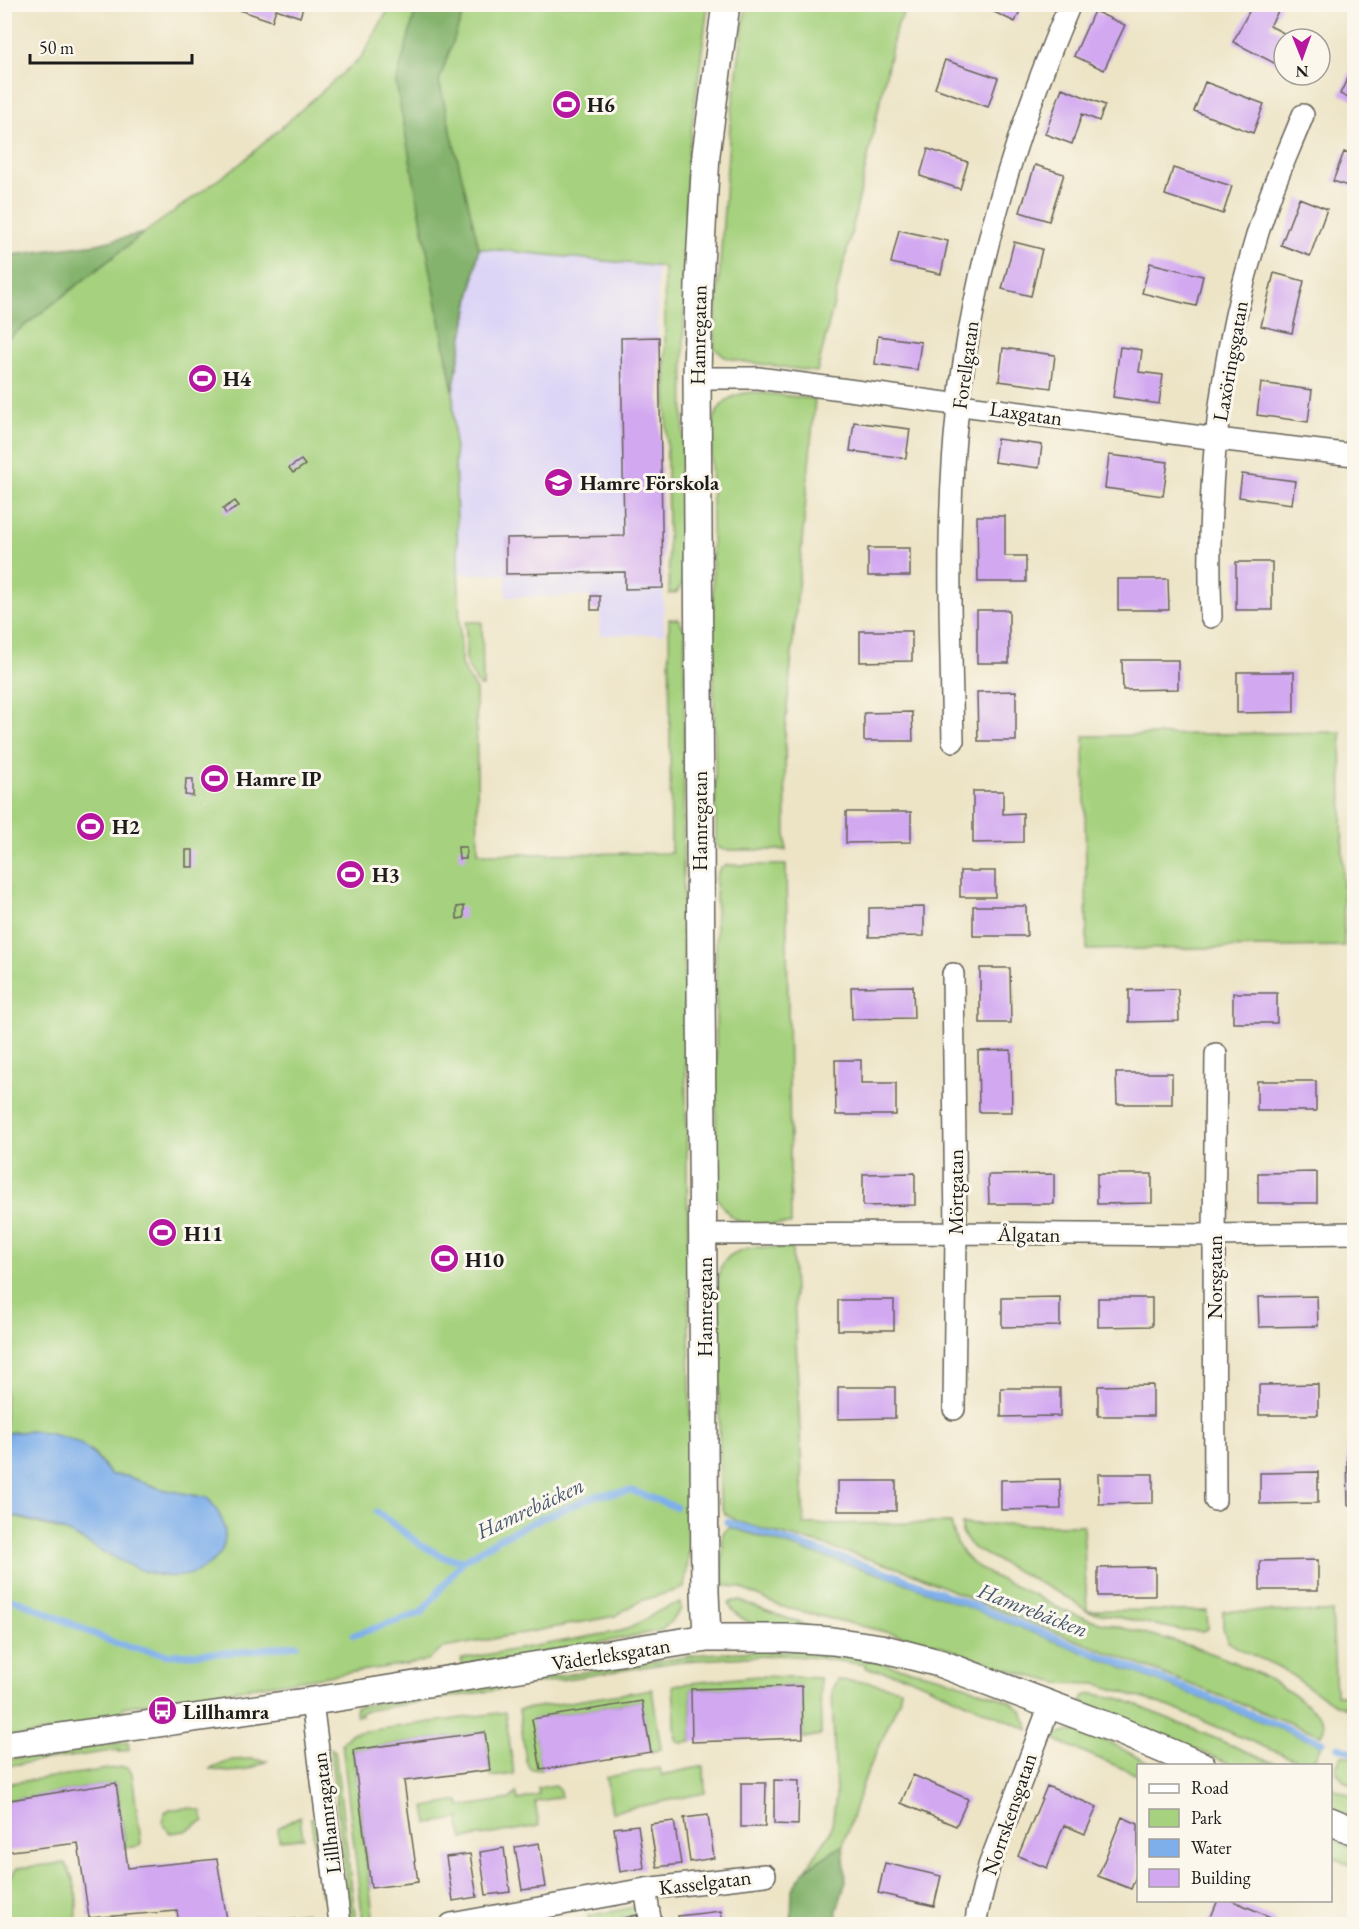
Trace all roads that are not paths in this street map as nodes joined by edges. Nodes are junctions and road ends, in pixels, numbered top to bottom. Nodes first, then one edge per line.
1 (726, 4) edge
2 (1070, 4) edge
3 (1303, 115) dead end
4 (697, 378) junction
5 (958, 404) junction
6 (1217, 439) junction
7 (1354, 455) edge
8 (1210, 617) dead end
9 (953, 741) dead end
10 (953, 974) dead end
11 (1216, 1054) dead end
12 (956, 1233) junction
13 (1354, 1233) edge
14 (703, 1234) junction
15 (1214, 1235) junction
16 (954, 1409) dead end
17 (1215, 1500) dead end
18 (707, 1638) junction
19 (312, 1701) junction
20 (1050, 1705) junction
21 (4, 1745) edge
22 (1197, 1764) edge
23 (1332, 1822) edge
24 (1354, 1831) edge
25 (765, 1875) dead end
26 (645, 1890) junction
27 (340, 1924) edge
28 (451, 1924) edge
29 (651, 1924) edge
30 (976, 1924) edge

1 - 4 street, Hamregatan
2 - 5 street, Forellgatan
3 - 6 street, Laxöringsgatan
4 - 5 street, Laxgatan
4 - 14 street, Hamregatan
5 - 6 street, Laxgatan
5 - 9 street, Forellgatan
6 - 7 street, Laxgatan
6 - 8 street, Laxöringsgatan
10 - 12 street, Mörtgatan
11 - 15 street, Norsgatan
12 - 14 street, Ålgatan
12 - 15 street, Ålgatan
12 - 16 street, Mörtgatan
13 - 15 street, Ålgatan
14 - 18 street, Hamregatan
15 - 17 street, Norsgatan
18 - 19 street, Väderleksgatan
18 - 20 street, Väderleksgatan
19 - 21 street, Väderleksgatan
19 - 27 street, Lillhamragatan
20 - 22 street, Väderleksgatan
20 - 30 street, Norrskensgatan
23 - 24 street
25 - 26 street, Kasselgatan
26 - 28 street, Kasselgatan
26 - 29 street, Kasselgatan

